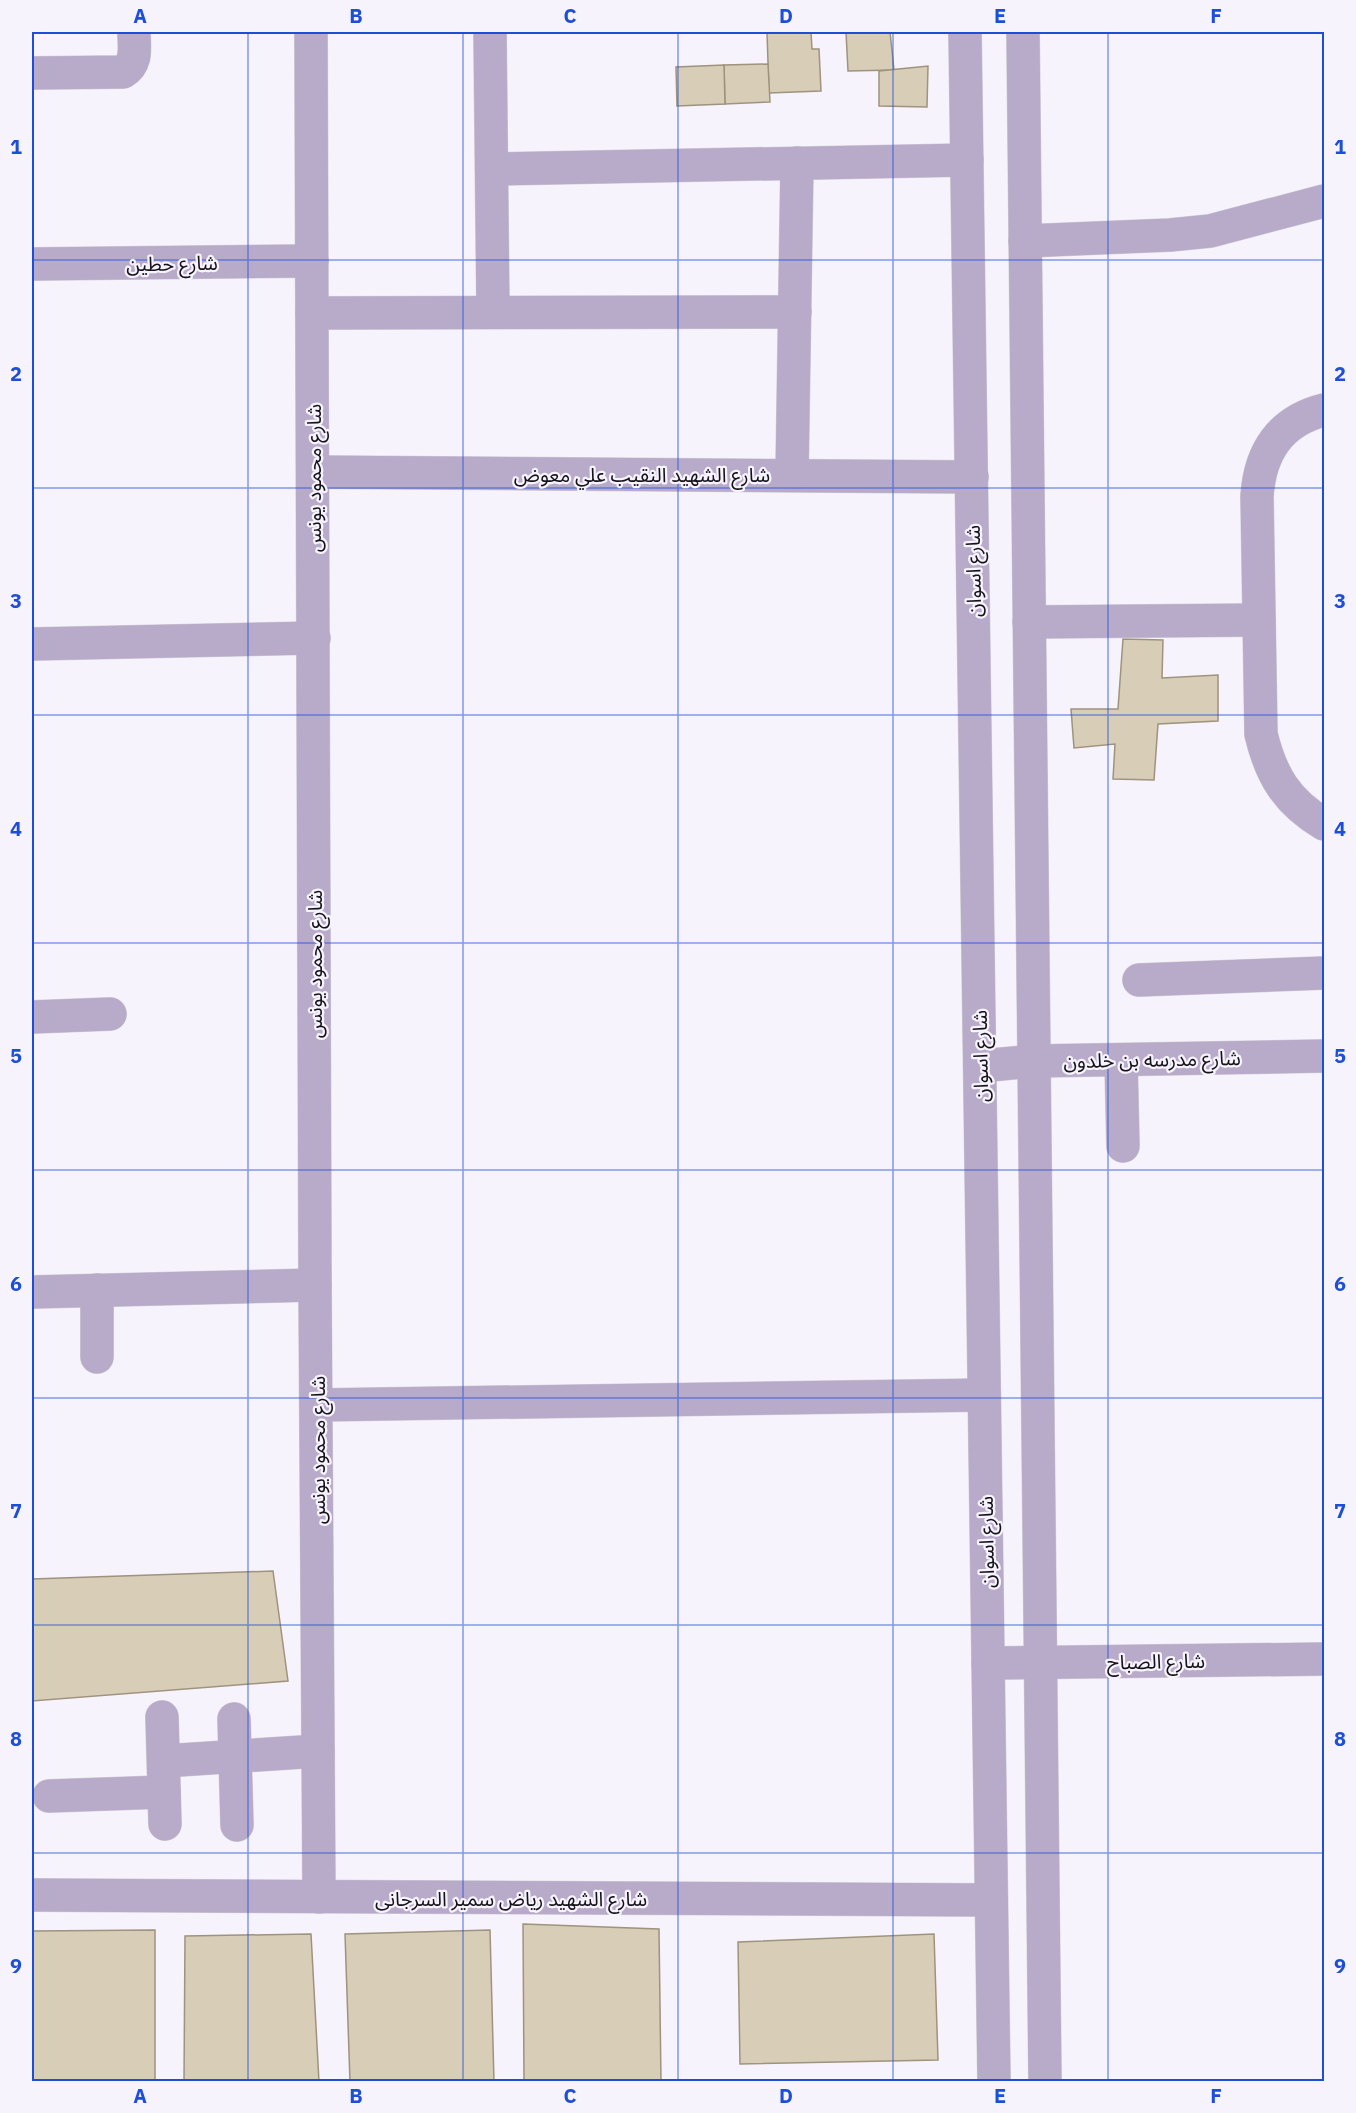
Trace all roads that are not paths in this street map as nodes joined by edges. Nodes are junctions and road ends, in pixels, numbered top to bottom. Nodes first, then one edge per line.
1 (134, 32) edge
2 (311, 32) edge
3 (490, 32) edge
4 (965, 32) edge
5 (1023, 32) edge
6 (32, 73) edge
7 (967, 160) junction
8 (797, 163) junction
9 (492, 169) junction
10 (1324, 201) edge
11 (1025, 241) junction
12 (312, 261) junction
13 (32, 264) edge
14 (493, 312) junction
15 (795, 312) junction
16 (312, 313) junction
17 (1324, 410) edge
18 (313, 472) junction
19 (792, 475) junction
20 (972, 477) junction
21 (1259, 620) junction
22 (1029, 622) junction
23 (314, 638) junction
24 (32, 644) edge
25 (1324, 824) edge
26 (1324, 973) edge
27 (1138, 980) dead end
28 (110, 1014) dead end
29 (32, 1017) edge
30 (1324, 1056) edge
31 (1120, 1060) junction
32 (1034, 1061) junction
33 (980, 1066) junction
34 (1123, 1146) dead end
35 (315, 1284) junction
36 (97, 1290) junction
37 (32, 1292) edge
38 (97, 1357) dead end
39 (984, 1395) junction
40 (316, 1404) junction
41 (1324, 1659) edge
42 (1040, 1662) junction
43 (988, 1663) junction
44 (162, 1717) dead end
45 (234, 1719) dead end
46 (318, 1751) junction
47 (234, 1757) junction
48 (164, 1777) junction
49 (49, 1796) dead end
50 (165, 1824) dead end
51 (237, 1825) dead end
52 (32, 1895) edge
53 (319, 1897) junction
54 (991, 1900) junction
55 (994, 2082) edge
56 (1045, 2082) edge

1 - 6 street
2 - 12 street, شارع محمود يونس
3 - 9 street
4 - 7 street, شارع اسوان
5 - 11 street
7 - 8 street
7 - 20 street, شارع اسوان
8 - 9 street
8 - 15 street
9 - 14 street
10 - 11 street
11 - 22 street
12 - 13 street, شارع حطين
12 - 16 street, شارع محمود يونس
14 - 15 street
14 - 16 street
15 - 19 street
16 - 18 street, شارع محمود يونس
17 - 21 street
18 - 19 street, شارع الشهيد النقيب علي معوض
18 - 23 street, شارع محمود يونس
19 - 20 street, شارع الشهيد النقيب علي معوض
20 - 33 street, شارع اسوان
21 - 22 street
21 - 25 street
22 - 32 street
23 - 24 street
23 - 35 street, شارع محمود يونس
26 - 27 street
28 - 29 street
30 - 31 street, شارع مدرسه بن خلدون
31 - 32 street, شارع مدرسه بن خلدون
31 - 34 street
32 - 33 street, شارع مدرسه بن خلدون
32 - 42 street
33 - 39 street, شارع اسوان
35 - 36 street
35 - 40 street, شارع محمود يونس
36 - 37 street
36 - 38 street
39 - 40 street
39 - 43 street, شارع اسوان
40 - 46 street, شارع محمود يونس
41 - 42 street, شارع الصباح
42 - 43 street, شارع الصباح
42 - 56 street
43 - 54 street, شارع اسوان
44 - 48 street
45 - 47 street
46 - 47 street
46 - 53 street, شارع محمود يونس
47 - 48 street
47 - 51 street
48 - 49 street
48 - 50 street
52 - 53 street, شارع الشهيد رياض سمير السرجانى
53 - 54 street, شارع الشهيد رياض سمير السرجانى
54 - 55 street, شارع اسوان

